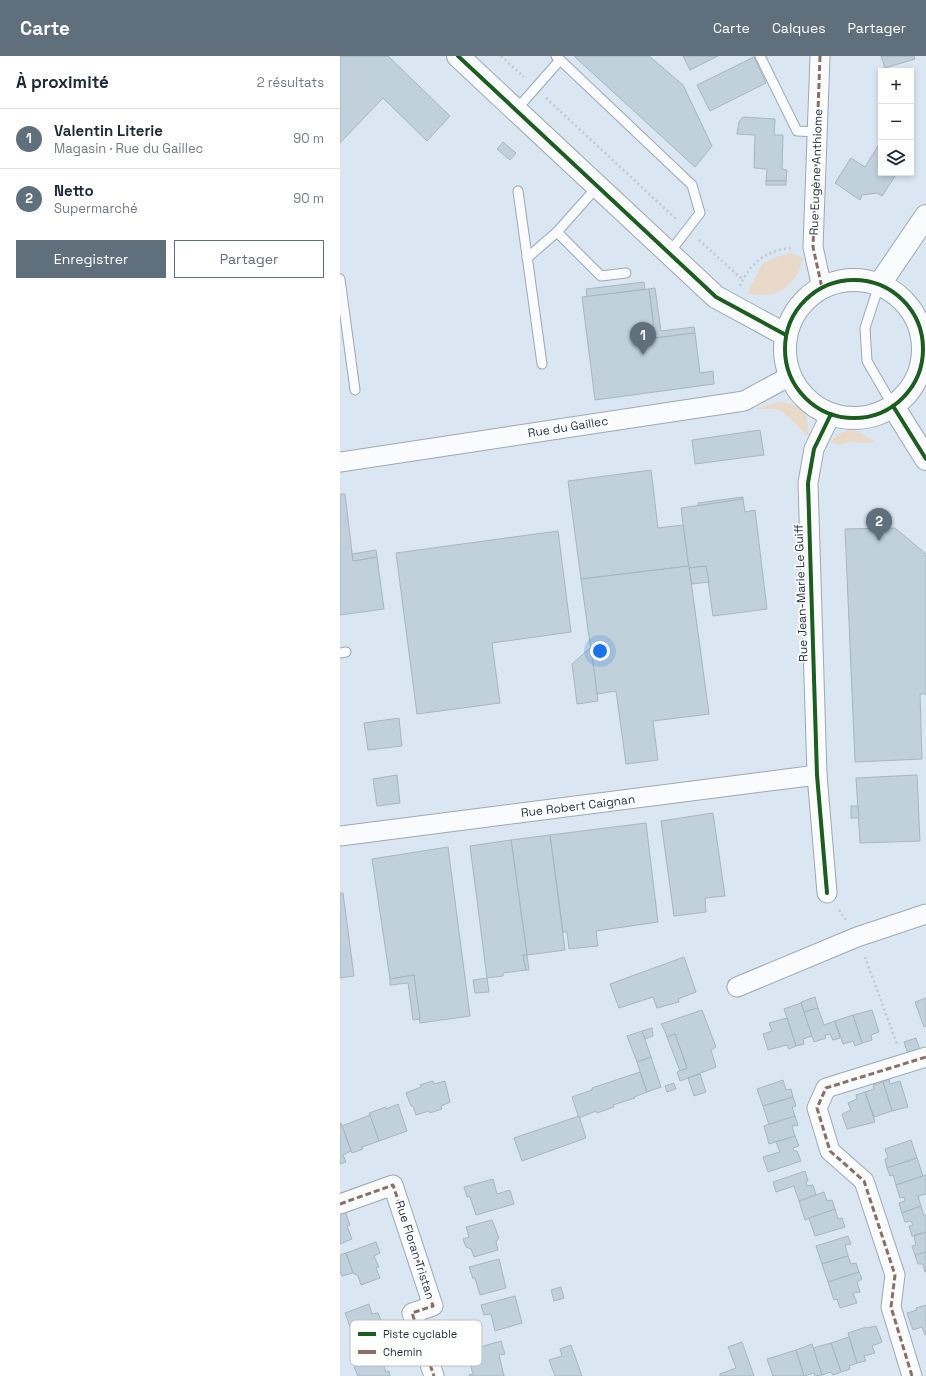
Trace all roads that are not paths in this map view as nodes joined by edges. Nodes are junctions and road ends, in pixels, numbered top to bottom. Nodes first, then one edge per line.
1 (458, 56) edge
2 (760, 56) edge
3 (820, 56) edge
4 (558, 58) edge
5 (516, 111) junction
6 (817, 132) junction
7 (598, 186) junction
8 (518, 191) dead end
9 (926, 216) edge
10 (557, 232) junction
11 (669, 253) junction
12 (527, 258) junction
13 (626, 273) dead end
14 (340, 279) edge
15 (879, 285) junction
16 (822, 288) junction
17 (786, 335) junction
18 (924, 336) edge
19 (542, 364) dead end
20 (790, 376) junction
21 (355, 390) dead end
22 (893, 406) junction
23 (831, 414) junction
24 (926, 460) edge
25 (340, 462) edge
26 (817, 775) junction
27 (340, 836) edge
28 (827, 893) road end
29 (926, 914) edge
30 (737, 987) dead end
31 (926, 1057) edge
32 (340, 1204) edge
33 (415, 1320) edge
34 (431, 1366) edge
35 (434, 1376) edge
36 (912, 1376) edge

1 - 5 main road
2 - 6 lane
3 - 6 street, Rue Eugène Anthiome
4 - 5 lane
4 - 11 lane
5 - 7 main road
6 - 16 street, Rue Eugène Anthiome
7 - 10 lane
7 - 11 main road
8 - 12 lane
9 - 15 main road
10 - 12 lane
10 - 13 lane
11 - 17 main road
12 - 19 lane
14 - 21 lane
15 - 16 main road
15 - 18 main road
15 - 22 lane
16 - 17 main road
17 - 20 main road
18 - 22 main road
20 - 23 main road
20 - 25 street, Rue du Gaillec
22 - 23 main road
22 - 24 main road
23 - 26 street, Rue Jean-Marie Le Guiff
26 - 27 street, Rue Robert Caignan
26 - 28 street, Rue Jean-Marie Le Guiff
29 - 30 street
31 - 36 street
32 - 33 street, Rue Floran Tristan
34 - 35 street, Rue Floran Tristan

